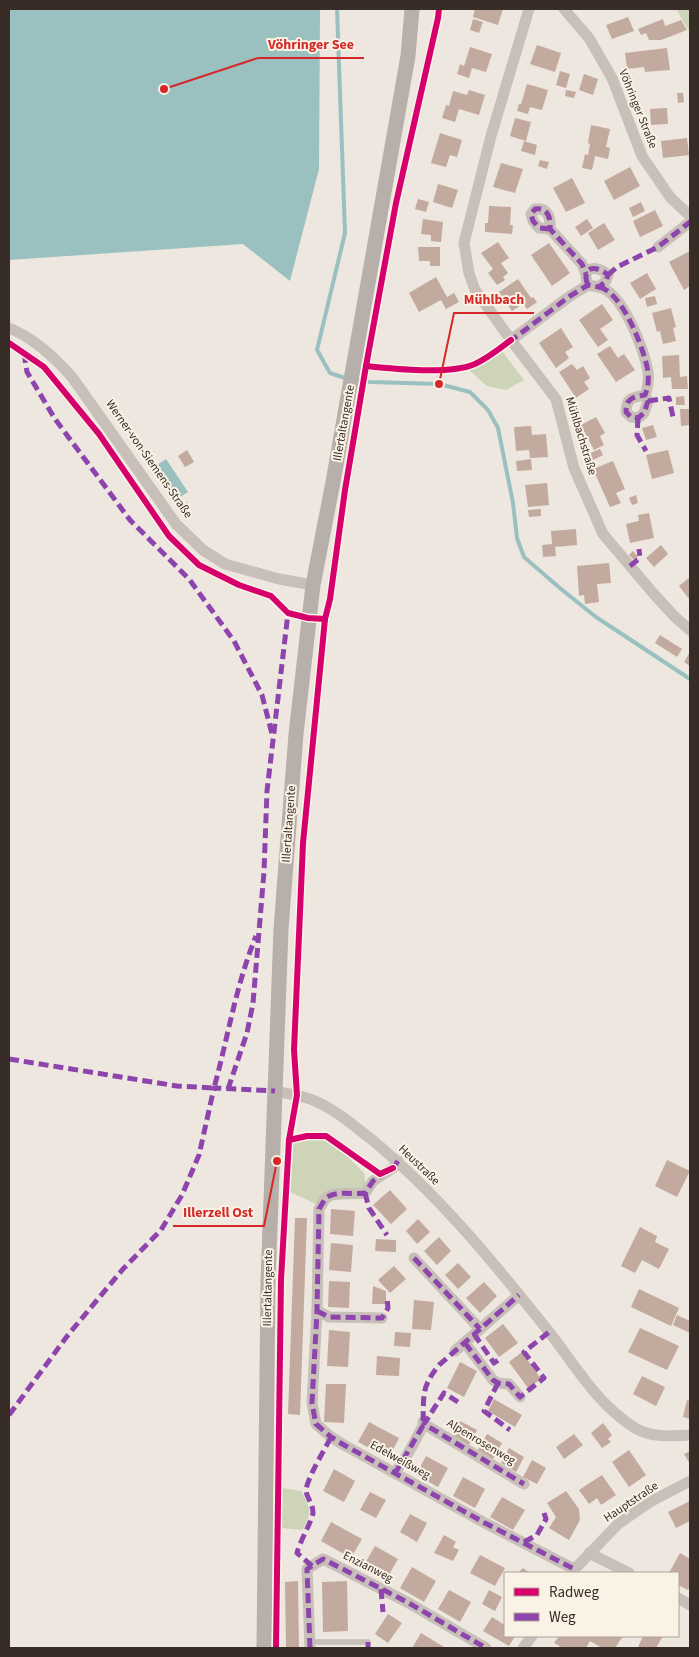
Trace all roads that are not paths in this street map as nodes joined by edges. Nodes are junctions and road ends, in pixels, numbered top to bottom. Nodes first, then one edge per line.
1 (412, 9) edge
2 (529, 9) edge
3 (564, 9) edge
4 (690, 216) edge
5 (690, 222) edge
6 (550, 229) dead end
7 (658, 247) dead end
8 (617, 268) dead end
9 (608, 275) junction
10 (587, 280) junction
11 (600, 288) junction
12 (9, 328) edge
13 (511, 340) junction
14 (645, 395) dead end
15 (313, 585) junction
16 (690, 630) edge
17 (275, 1091) junction
18 (398, 1162) junction
19 (414, 1258) dead end
20 (519, 1295) junction
21 (317, 1311) junction
22 (382, 1318) dead end
23 (480, 1329) junction
24 (465, 1343) junction
25 (455, 1351) dead end
26 (520, 1397) dead end
27 (690, 1435) edge
28 (394, 1472) junction
29 (690, 1481) edge
30 (524, 1484) dead end
31 (589, 1553) junction
32 (572, 1571) edge
33 (627, 1572) edge
34 (679, 1599) edge
35 (690, 1605) edge
36 (368, 1642) dead end
37 (310, 1645) edge
38 (264, 1648) edge
39 (486, 1648) edge

1 - 15 street, Illertaltangente
2 - 13 street, Mühlbachstraße
3 - 4 street, Vöhringer Straße
5 - 7 street
6 - 10 street
8 - 9 street
9 - 10 street
9 - 11 street
10 - 11 street
10 - 13 street
11 - 14 street
12 - 15 street, Werner-von-Siemens-Straße
13 - 16 street, Mühlbachstraße
15 - 17 street, Illertaltangente
17 - 18 street, Heustraße
17 - 38 street, Illertaltangente
18 - 20 street, Heustraße
18 - 21 street, Edelweißweg
19 - 23 street
20 - 23 street
20 - 27 street, Heustraße
21 - 22 street
21 - 28 street, Edelweißweg
23 - 24 street
24 - 25 street
24 - 26 street
28 - 30 street, Alpenrosenweg
28 - 32 street, Edelweißweg
29 - 31 street, Hauptstraße
31 - 32 street, Hauptstraße
31 - 33 street
34 - 35 street
36 - 37 lane
37 - 39 street, Enzianweg

